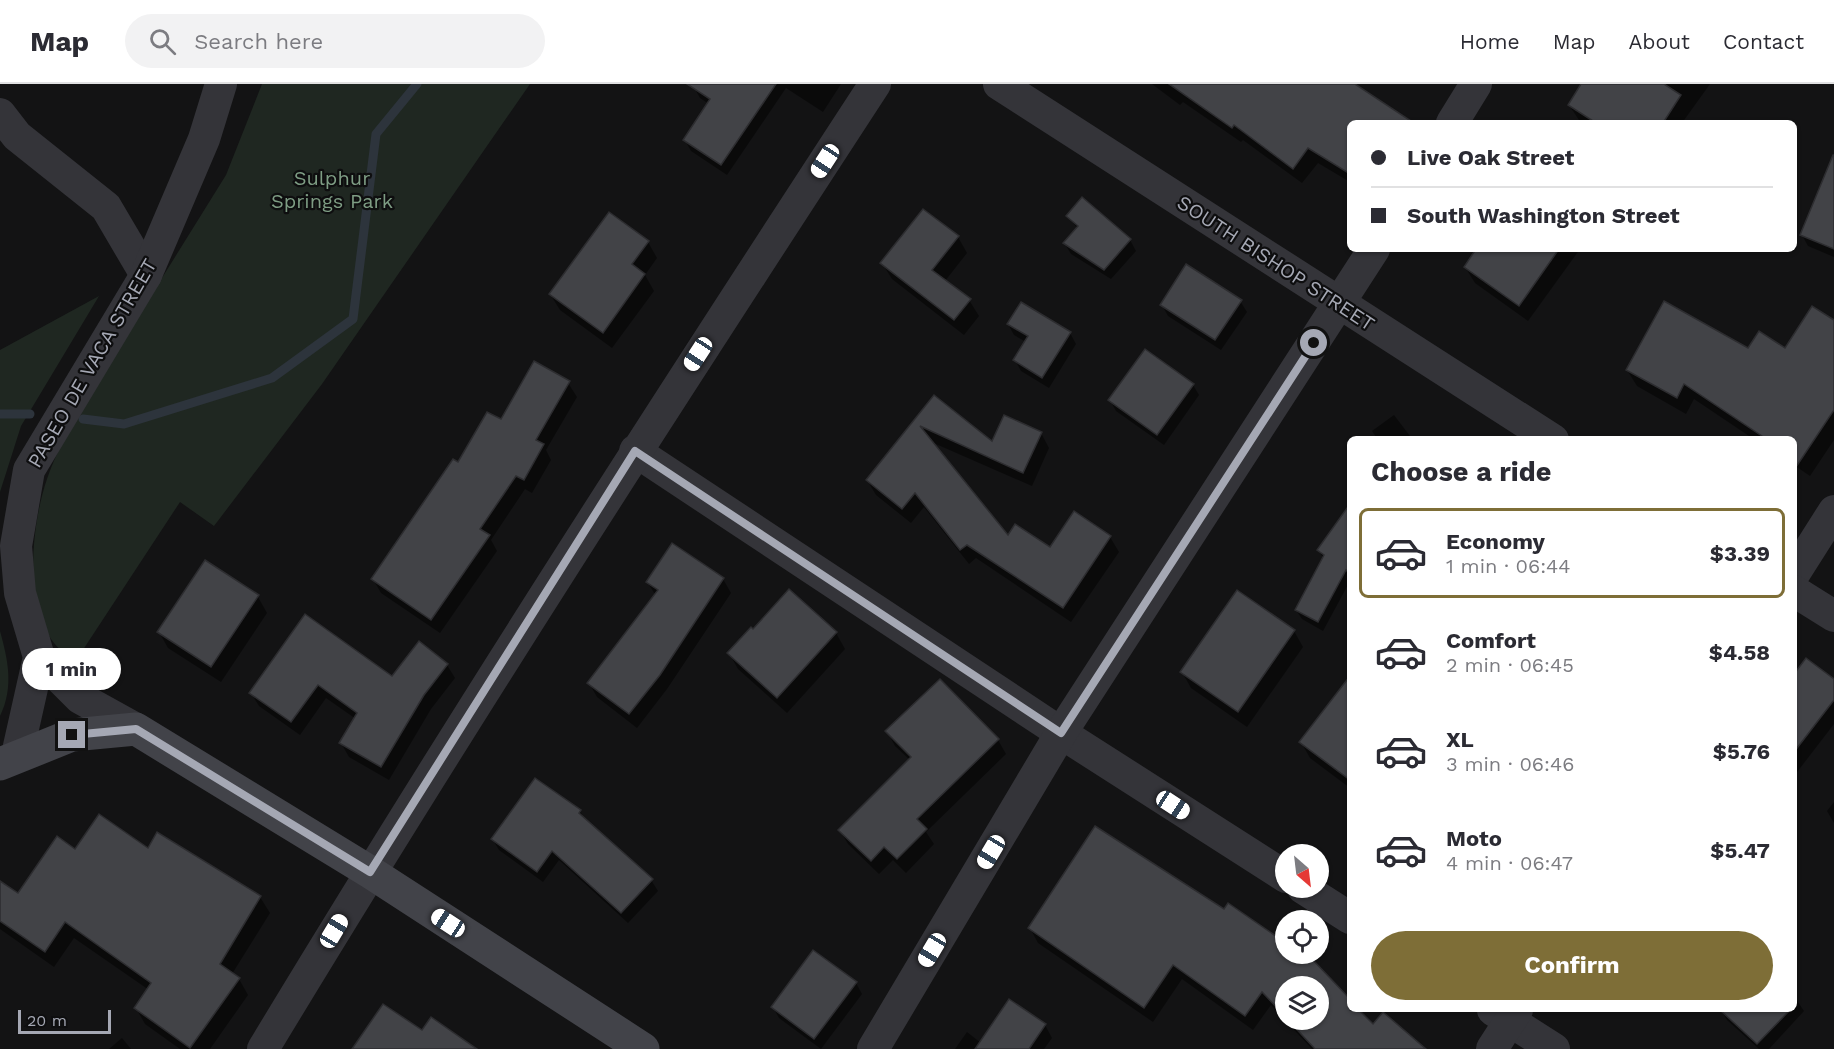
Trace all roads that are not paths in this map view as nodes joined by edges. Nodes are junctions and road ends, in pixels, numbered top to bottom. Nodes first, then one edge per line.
1 (220, 84) edge
2 (875, 84) edge
3 (999, 84) edge
4 (1476, 84) edge
5 (0, 114) edge
6 (1454, 120) edge
7 (1372, 252) edge
8 (146, 275) junction
9 (1340, 304) junction
10 (1547, 436) edge
11 (635, 451) junction
12 (1834, 511) edge
13 (1797, 569) edge
14 (1797, 593) edge
15 (1834, 616) edge
16 (39, 657) junction
17 (136, 729) junction
18 (1061, 733) junction
19 (8, 760) edge
20 (1275, 870) edge
21 (370, 872) junction
22 (1319, 898) edge
23 (1347, 916) edge
24 (1507, 1013) edge
25 (263, 1049) edge
26 (643, 1049) edge
27 (873, 1049) edge
28 (1492, 1049) edge
29 (1554, 1049) edge

1 - 8 street, PASEO DE VACA STREET
2 - 11 street
3 - 9 street, SOUTH BISHOP STREET
4 - 6 street
5 - 8 street
7 - 9 street
8 - 16 street, PASEO DE VACA STREET
9 - 10 street, SOUTH BISHOP STREET
9 - 18 street
11 - 18 street
11 - 21 street
12 - 13 street
14 - 15 street
16 - 17 street
16 - 19 street, PASEO DE VACA STREET
17 - 19 street
17 - 21 street
18 - 20 street
18 - 27 street
21 - 25 street
21 - 26 street
22 - 23 street
24 - 28 street
24 - 29 street

